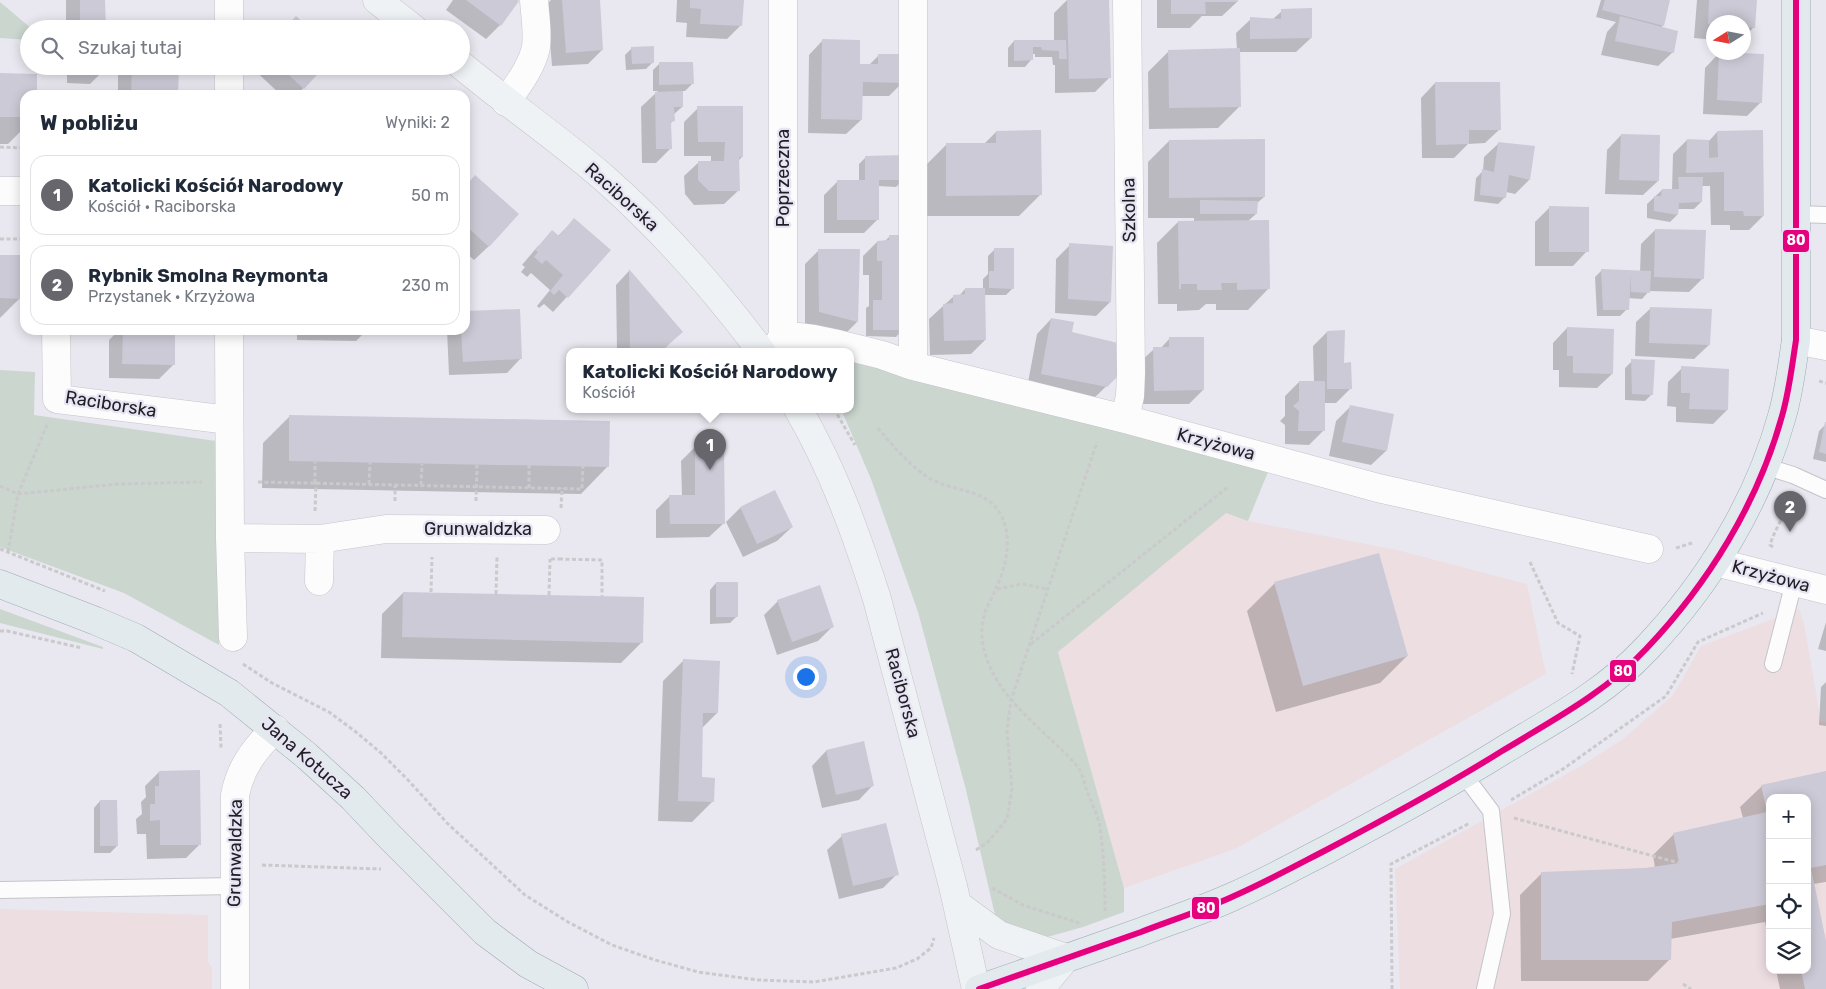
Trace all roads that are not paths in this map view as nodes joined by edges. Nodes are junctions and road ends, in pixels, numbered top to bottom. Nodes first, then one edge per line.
1 (229, 0) edge
2 (377, 0) edge
3 (534, 0) edge
4 (783, 0) edge
5 (913, 0) edge
6 (1127, 0) edge
7 (1796, 0) edge
8 (229, 20) edge
9 (403, 20) edge
10 (470, 72) edge
11 (229, 75) edge
12 (229, 90) edge
13 (506, 102) junction
14 (0, 191) edge
15 (20, 191) edge
16 (1797, 214) junction
17 (1826, 215) edge
18 (56, 335) edge
19 (229, 335) edge
20 (1796, 340) junction
21 (777, 343) edge
22 (1826, 346) edge
23 (759, 348) edge
24 (913, 366) junction
25 (800, 413) edge
26 (1114, 417) junction
27 (229, 420) junction
28 (1764, 466) junction
29 (1826, 490) edge
30 (555, 532) road end
31 (230, 538) junction
32 (320, 539) junction
33 (1649, 549) dead end
34 (1716, 562) junction
35 (319, 581) dead end
36 (0, 584) edge
37 (1826, 590) edge
38 (1792, 594) junction
39 (233, 637) road end
40 (1773, 664) dead end
41 (275, 729) junction
42 (1464, 775) junction
43 (234, 886) junction
44 (0, 890) edge
45 (958, 905) junction
46 (1066, 958) junction
47 (235, 989) edge
48 (574, 989) edge
49 (977, 989) edge
50 (1040, 989) edge
51 (1485, 989) edge

1 - 8 street
2 - 9 street
3 - 13 street
4 - 21 street, Poprzeczna
5 - 24 street
6 - 26 street, Szkolna
7 - 16 main road
10 - 13 street, Raciborska
11 - 12 street
13 - 23 street, Raciborska
14 - 15 street
16 - 17 lane
16 - 20 main road
18 - 27 street, Raciborska
19 - 27 street
20 - 22 street
20 - 28 main road
21 - 24 street, Krzyżowa
24 - 26 street, Krzyżowa
25 - 45 street, Raciborska
26 - 33 street, Krzyżowa
27 - 31 street
28 - 29 lane
28 - 34 main road
30 - 32 street, Grunwaldzka
31 - 32 street, Grunwaldzka
31 - 39 street
32 - 35 street
34 - 38 street, Krzyżowa
34 - 42 main road
36 - 41 main road, Jana Kotucza
37 - 38 street, Krzyżowa
38 - 40 lane
41 - 43 street, Grunwaldzka
41 - 48 main road, Jana Kotucza
42 - 46 main road
42 - 51 lane
43 - 44 lane
43 - 47 street, Grunwaldzka
45 - 46 street
45 - 49 street, Raciborska
46 - 49 main road
46 - 50 street

